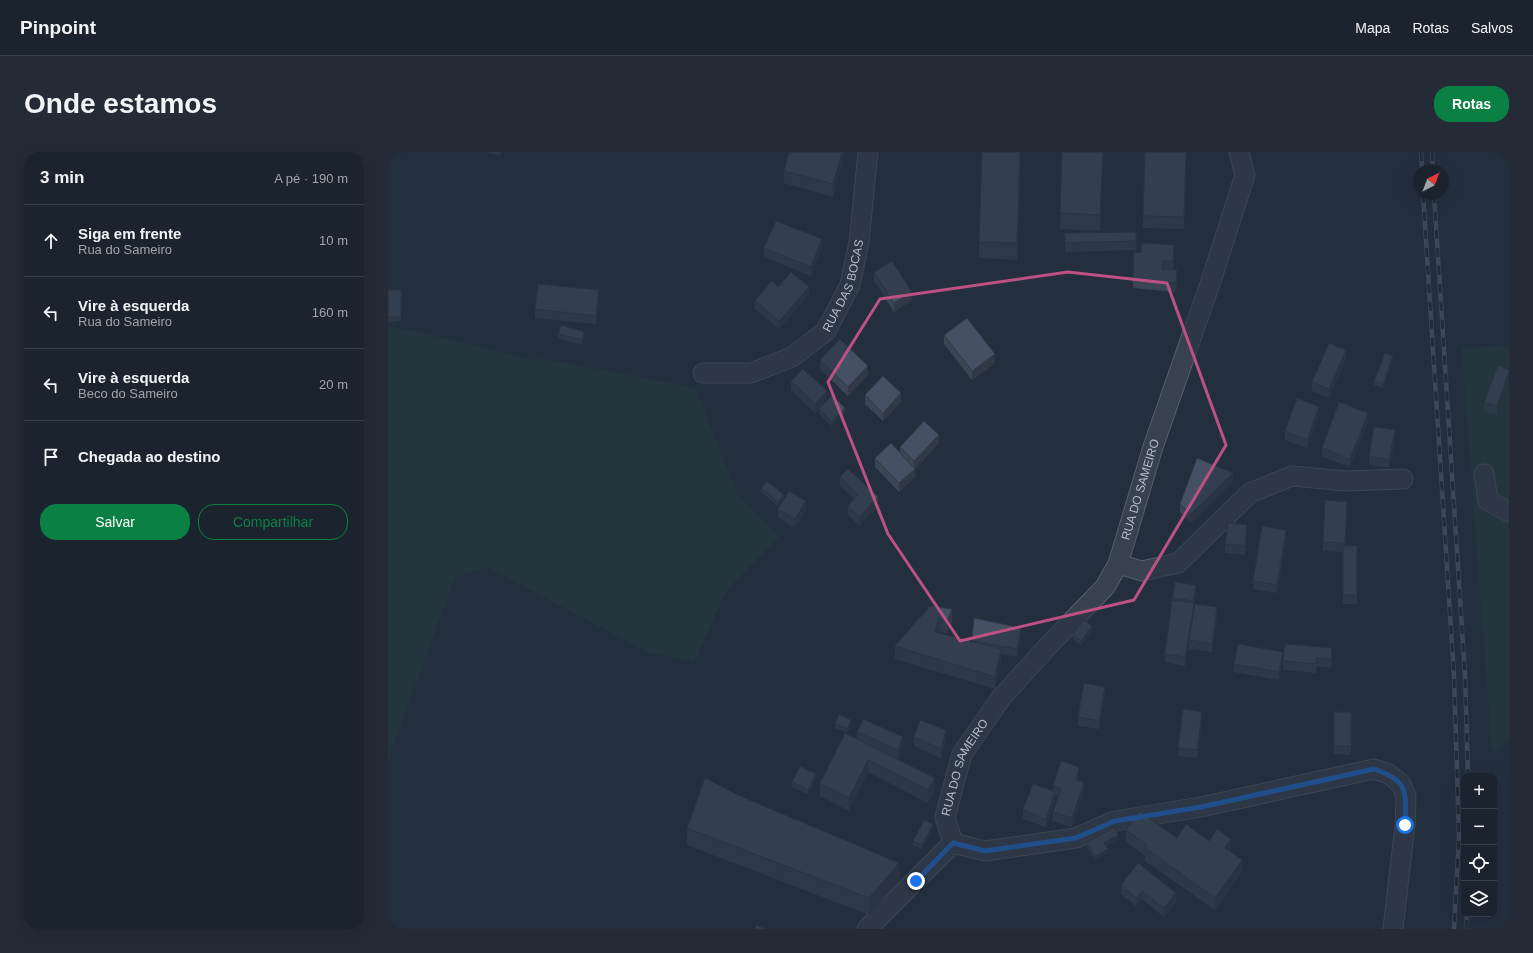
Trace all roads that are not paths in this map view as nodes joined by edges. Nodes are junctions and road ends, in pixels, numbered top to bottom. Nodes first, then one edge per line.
1 (868, 152) edge
2 (1239, 152) edge
3 (703, 373) dead end
4 (1484, 474) dead end
5 (1403, 479) dead end
6 (1509, 512) edge
7 (1118, 564) junction
8 (953, 843) junction
9 (867, 929) edge
10 (1393, 929) edge

1 - 3 street, RUA DAS BOCAS
2 - 7 street, RUA DO SAMEIRO
4 - 6 street
5 - 7 street
7 - 8 street, RUA DO SAMEIRO
8 - 9 street
8 - 10 street

